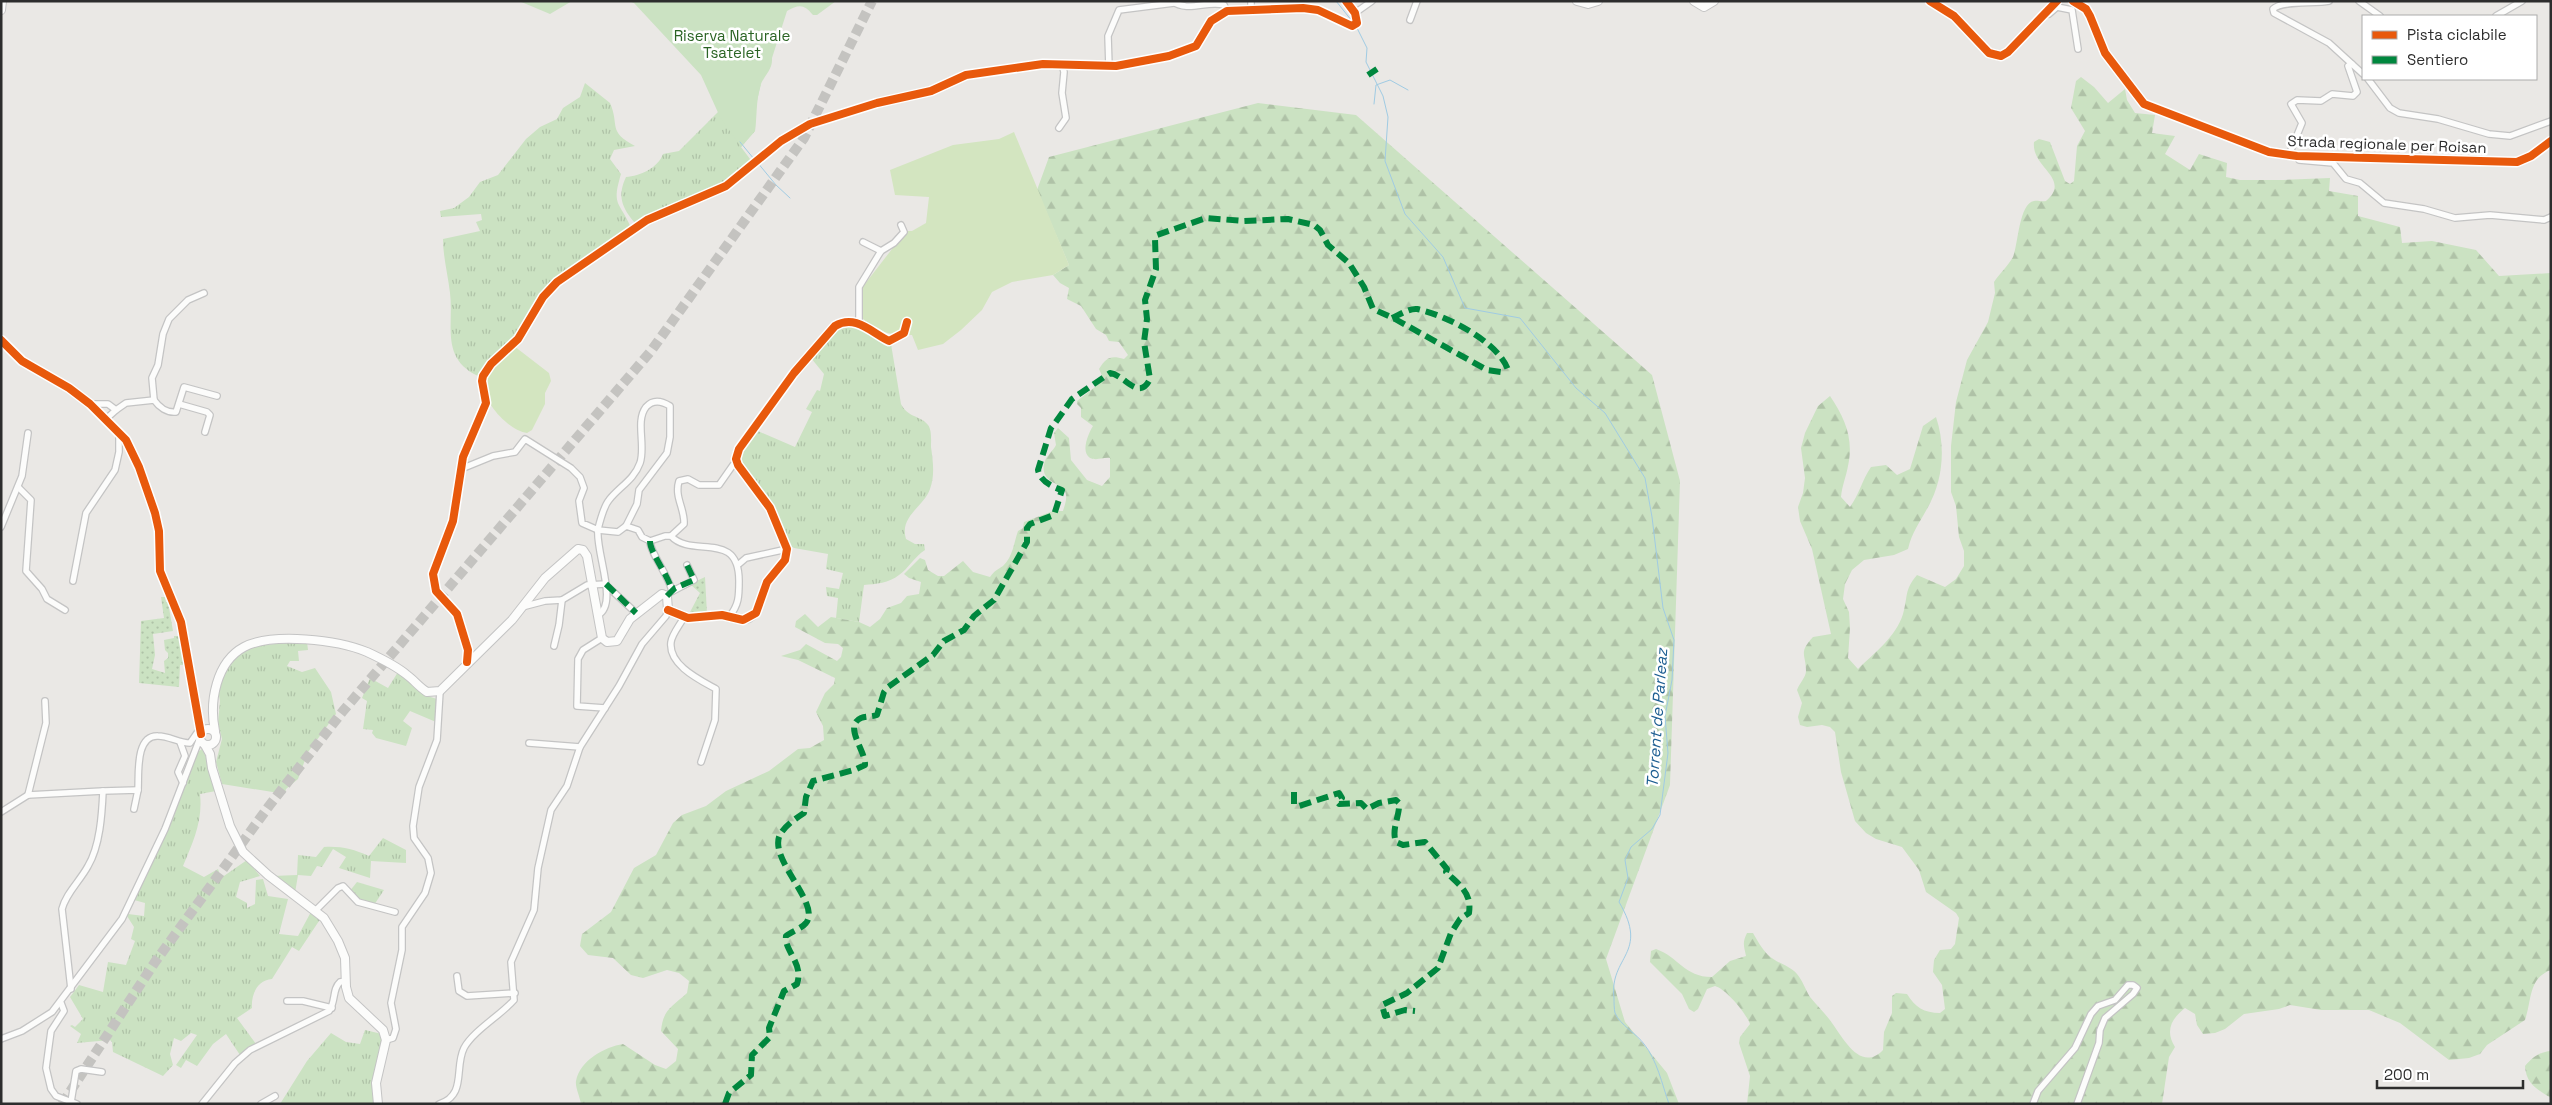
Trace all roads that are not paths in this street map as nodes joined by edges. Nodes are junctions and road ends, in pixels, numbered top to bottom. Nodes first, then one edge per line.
1 (2, 1) edge
2 (1251, 1) edge
3 (1346, 1) edge
4 (1372, 1) edge
5 (1418, 1) edge
6 (1576, 1) edge
7 (1598, 1) edge
8 (1714, 1) edge
9 (1930, 1) edge
10 (2057, 1) edge
11 (2073, 1) edge
12 (2329, 1) edge
13 (2359, 1) edge
14 (2522, 1) edge
15 (1173, 2) edge
16 (1700, 3) edge
17 (1, 10) edge
18 (1251, 10) junction
19 (1227, 11) junction
20 (1355, 13) junction
21 (2379, 15) edge
22 (2498, 15) edge
23 (1410, 20) dead end
24 (2024, 34) junction
25 (2078, 49) dead end
26 (1062, 64) junction
27 (2352, 64) junction
28 (1107, 67) junction
29 (2362, 73) edge
30 (2369, 80) edge
31 (2551, 121) edge
32 (1059, 128) dead end
33 (2551, 141) edge
34 (2293, 155) junction
35 (2551, 217) edge
36 (901, 225) dead end
37 (863, 242) dead end
38 (881, 251) junction
39 (204, 293) dead end
40 (859, 322) junction
41 (907, 322) dead end
42 (1, 340) edge
43 (889, 341) joint
44 (217, 396) dead end
45 (154, 400) junction
46 (90, 404) junction
47 (179, 404) junction
48 (116, 410) junction
49 (106, 419) junction
50 (119, 432) junction
51 (205, 432) dead end
52 (28, 434) dead end
53 (737, 463) junction
54 (461, 468) junction
55 (18, 487) junction
56 (626, 526) junction
57 (1, 527) edge
58 (598, 530) junction
59 (671, 536) junction
60 (650, 541) junction
61 (787, 549) junction
62 (739, 564) junction
63 (687, 565) dead end
64 (73, 581) dead end
65 (593, 584) junction
66 (606, 584) junction
67 (670, 593) junction
68 (562, 600) junction
69 (522, 607) junction
70 (65, 610) dead end
71 (668, 610) junction
72 (636, 613) junction
73 (598, 615) junction
74 (729, 616) junction
75 (684, 617) junction
76 (602, 638) junction
77 (554, 646) dead end
78 (467, 662) junction
79 (440, 691) junction
80 (45, 701) dead end
81 (604, 708) junction
82 (204, 735) junction
83 (180, 742) junction
84 (215, 743) junction
85 (530, 743) dead end
86 (580, 747) junction
87 (211, 759) junction
88 (702, 762) dead end
89 (183, 783) junction
90 (138, 790) junction
91 (103, 791) junction
92 (28, 795) junction
93 (134, 809) dead end
94 (1, 812) edge
95 (316, 910) junction
96 (395, 912) dead end
97 (457, 976) dead end
98 (346, 981) junction
99 (71, 989) junction
100 (515, 993) junction
101 (288, 1001) dead end
102 (61, 1003) junction
103 (332, 1008) junction
104 (1, 1039) edge
105 (386, 1040) junction
106 (102, 1072) dead end
107 (275, 1096) dead end
108 (74, 1103) edge
109 (202, 1104) edge
110 (261, 1104) edge
111 (378, 1104) edge
112 (439, 1104) edge
113 (2032, 1104) edge
114 (2077, 1104) edge

1 - 17 street
2 - 18 street
3 - 20 street
4 - 20 street
5 - 23 street
6 - 7 street
8 - 16 street
9 - 24 street
10 - 24 street
11 - 34 street, Strada regionale per Roisan
12 - 27 street
13 - 21 street
14 - 22 street
15 - 19 street
15 - 28 street
18 - 19 street
18 - 20 street
19 - 28 street
24 - 25 street
26 - 28 street
26 - 32 street
26 - 54 street
27 - 29 street
27 - 34 street
30 - 31 street
33 - 34 street, Strada regionale per Roisan
34 - 35 street
36 - 38 street
37 - 38 street
38 - 40 street
39 - 45 street
40 - 43 street
40 - 53 street
41 - 43 street
42 - 46 street
44 - 47 street
45 - 47 street
45 - 48 street
46 - 48 street
46 - 49 street
47 - 51 street
48 - 49 street
49 - 50 street
50 - 64 street
50 - 82 street
52 - 55 street
53 - 59 street
53 - 61 street
54 - 58 street
54 - 78 street
55 - 57 street
55 - 70 street
56 - 58 street
56 - 58 street
56 - 60 street
58 - 66 street
59 - 60 street
59 - 62 street
60 - 67 street
61 - 62 street
61 - 74 street
62 - 74 street
63 - 67 street
65 - 66 street
65 - 68 street
65 - 69 street
65 - 73 street
66 - 72 street
66 - 73 street
67 - 71 street
67 - 72 street
68 - 69 street
68 - 77 street
69 - 78 street
71 - 75 street
71 - 81 street
72 - 76 street
73 - 76 street
74 - 75 street
75 - 88 street
76 - 81 street
78 - 79 street
79 - 82 street
79 - 105 street
80 - 92 street
81 - 86 street
82 - 83 street
82 - 84 street
82 - 84 street
82 - 87 street
82 - 89 street
83 - 89 street
83 - 90 street
84 - 87 street
85 - 86 street
86 - 100 street
87 - 95 street
89 - 99 street
90 - 91 street
90 - 93 street
91 - 92 street
91 - 99 street
92 - 94 street
95 - 96 street
95 - 98 street
97 - 100 street
98 - 103 street
98 - 105 street
99 - 102 street
100 - 112 street
101 - 103 street
102 - 104 street
102 - 108 street
103 - 109 street
105 - 111 street
106 - 108 street
107 - 110 street
113 - 114 street

